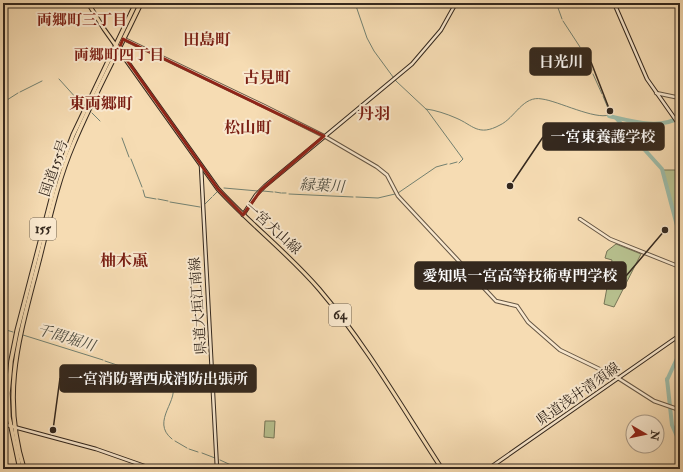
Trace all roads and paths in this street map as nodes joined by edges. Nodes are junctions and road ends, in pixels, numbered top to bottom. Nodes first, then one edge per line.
1 (88, 3) edge
2 (136, 3) edge
3 (141, 3) edge
4 (456, 3) edge
5 (614, 3) edge
6 (123, 39) junction
7 (116, 45) junction
8 (119, 49) junction
9 (656, 93) junction
10 (680, 98) edge
11 (680, 126) edge
12 (324, 136) junction
13 (200, 166) junction
14 (243, 215) junction
15 (580, 219) dead end
16 (680, 267) edge
17 (680, 335) edge
18 (618, 378) junction
19 (680, 410) edge
20 (3, 424) edge
21 (13, 427) junction
22 (20, 469) edge
23 (24, 469) edge
24 (153, 469) edge
25 (217, 469) edge
26 (442, 469) edge
27 (488, 469) edge

1 - 7 main road, 一宮犬山線 / 64
2 - 7 highway, 国道155号 / 155
3 - 6 highway, 国道155号 / 155
4 - 12 main road
5 - 9 main road
6 - 8 highway, 国道155号 / 155
6 - 12 main road
7 - 8 main road, 一宮犬山線 / 64
7 - 21 highway, 国道155号 / 155
8 - 13 main road, 一宮犬山線 / 64
8 - 21 highway, 国道155号 / 155
9 - 10 main road
9 - 11 main road
12 - 14 main road
12 - 18 main road
13 - 14 main road, 一宮犬山線 / 64
13 - 25 main road, 県道大垣江南線
14 - 26 main road, 一宮犬山線 / 64
15 - 16 main road
17 - 18 main road, 県道浅井清須線
18 - 19 main road
18 - 27 main road, 県道浅井清須線
20 - 21 main road
21 - 22 highway, 国道155号 / 155
21 - 23 highway, 国道155号 / 155
21 - 24 main road

